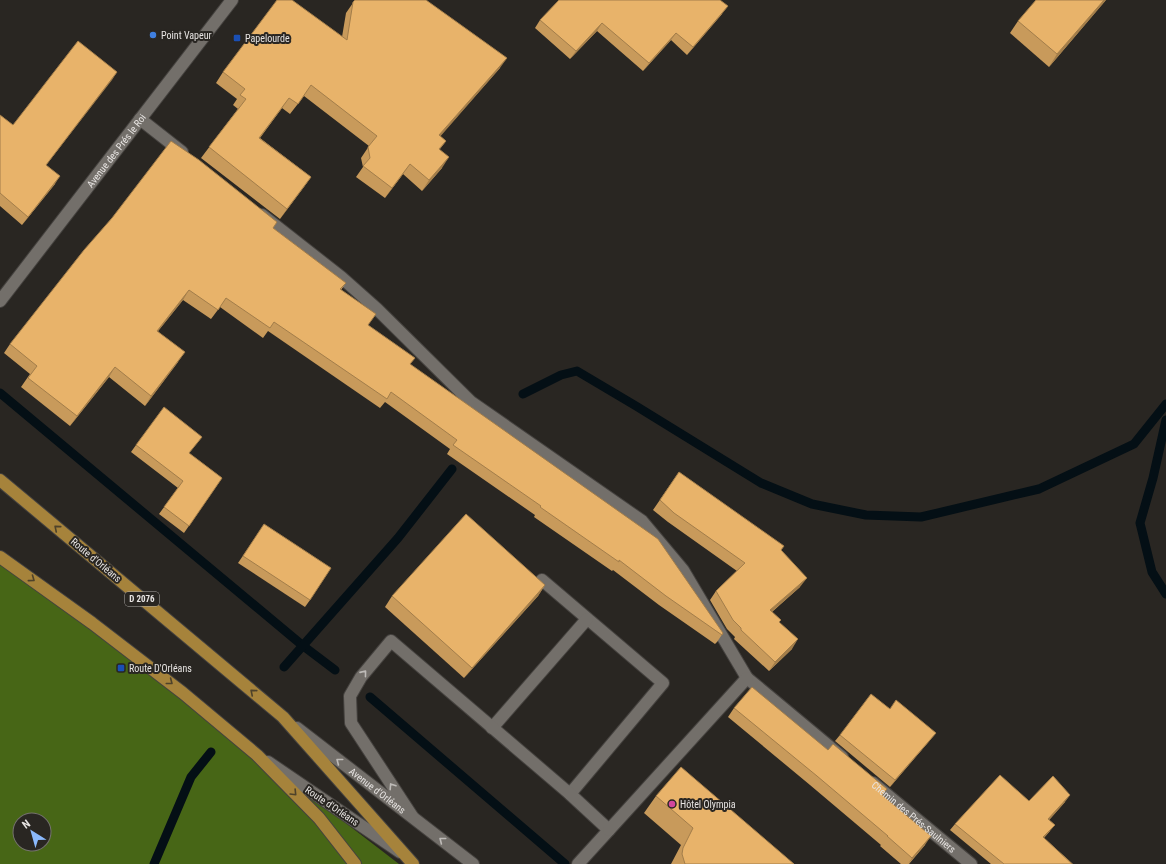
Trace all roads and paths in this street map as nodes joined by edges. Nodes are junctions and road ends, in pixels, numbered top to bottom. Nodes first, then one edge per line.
1 (232, 0) edge
2 (140, 119) junction
3 (190, 159) edge
4 (253, 208) edge
5 (0, 300) edge
6 (0, 480) edge
7 (0, 557) edge
8 (542, 580) edge
9 (587, 619) junction
10 (747, 678) junction
11 (283, 717) junction
12 (492, 728) junction
13 (258, 755) junction
14 (850, 764) edge
15 (862, 774) edge
16 (570, 794) junction
17 (414, 818) junction
18 (609, 830) junction
19 (410, 860) edge
20 (355, 864) edge
21 (473, 864) edge
22 (578, 864) edge
23 (971, 864) edge

1 - 2 main road, Avenue des Prés le Roi
2 - 3 main road
2 - 5 main road, Avenue des Prés le Roi
4 - 10 main road
11 -> 6 main road, Route d'Orléans / D 2076
7 -> 13 main road, Route d'Orléans / D 2076
8 - 9 main road
9 - 12 main road
9 - 16 main road
10 - 14 main road
10 - 18 main road
17 -> 11 main road, Avenue d'Orléans
11 - 19 main road, D 2076
12 - 16 main road
17 -> 12 main road
13 - 19 main road, Route d'Orléans / D 2076
13 -> 20 main road, Route d'Orléans / D 2076
15 - 23 main road, Chemin des Prés-Saulniers
16 - 18 main road
21 -> 17 main road, Avenue d'Orléans
18 - 22 main road

